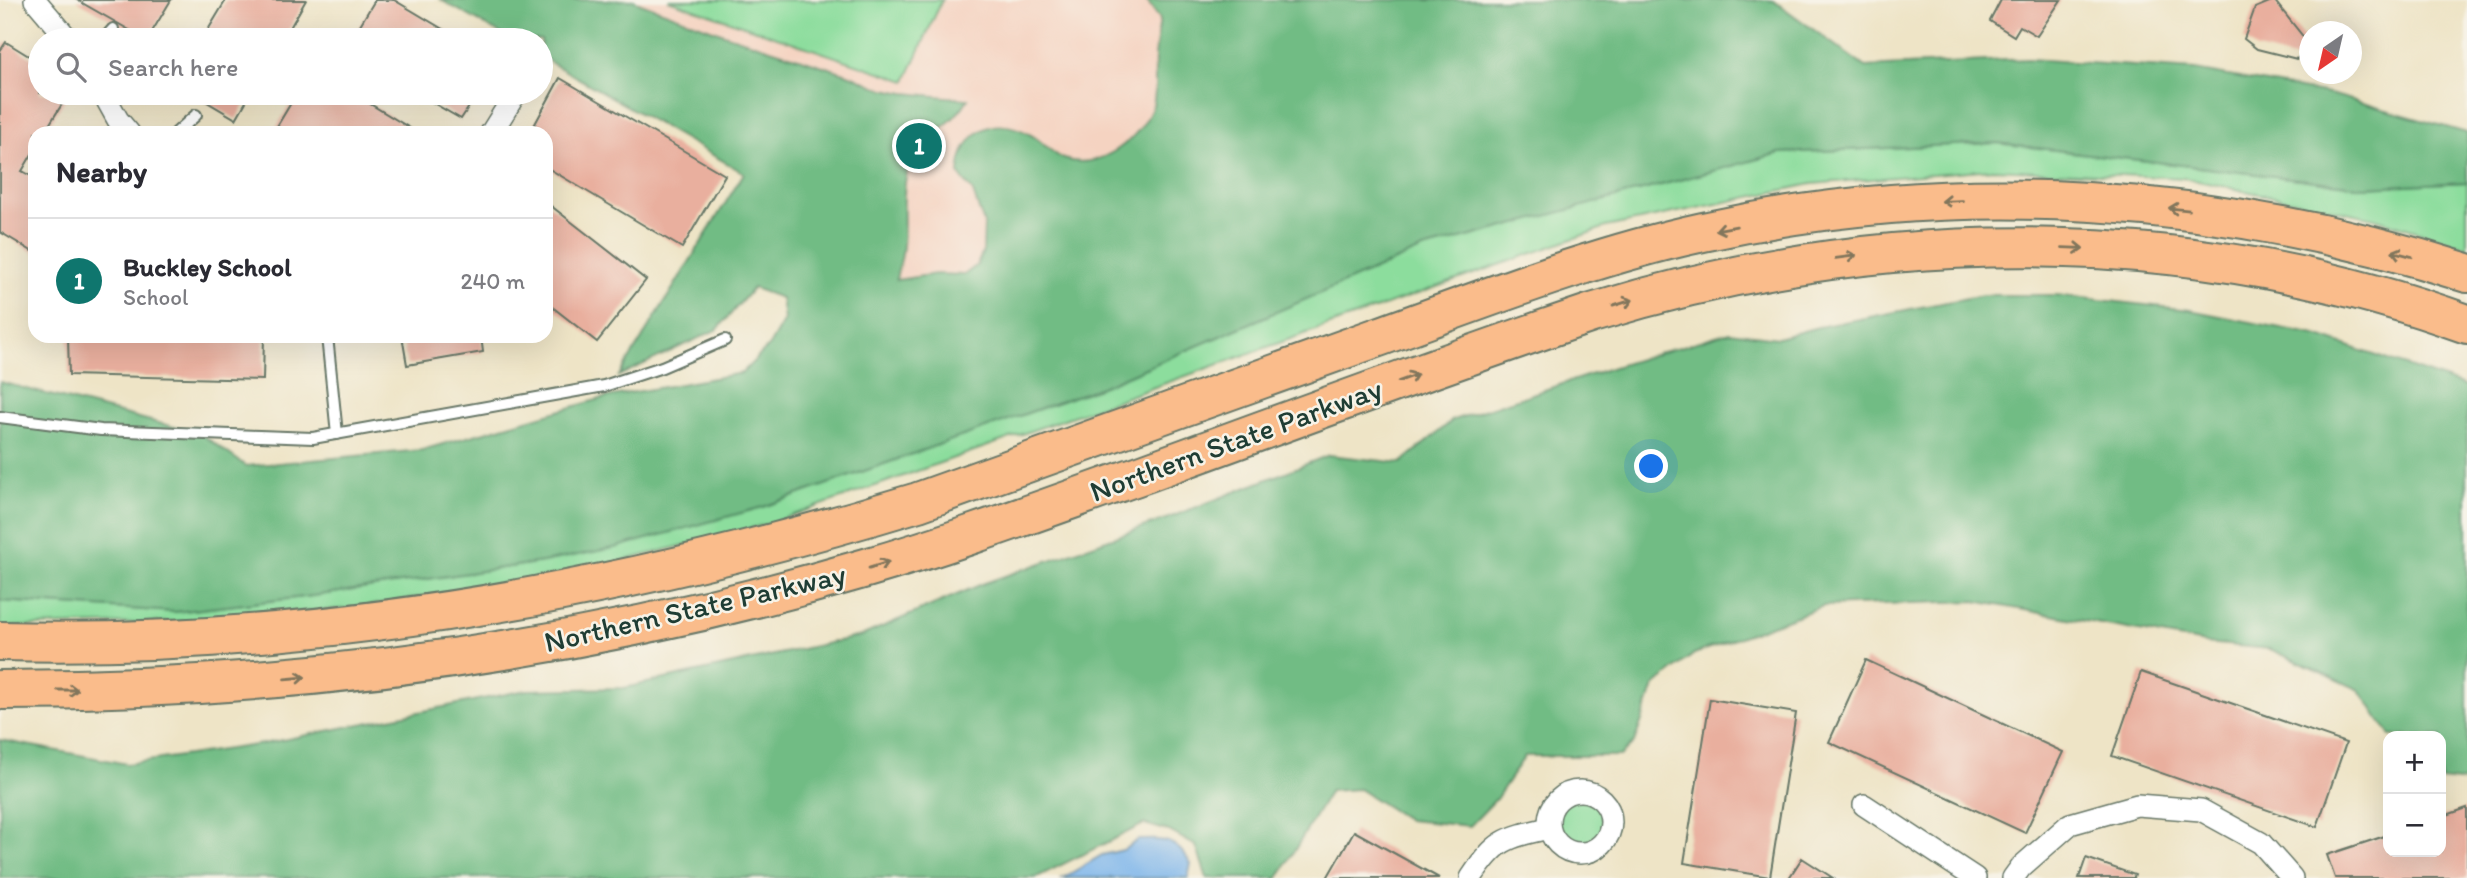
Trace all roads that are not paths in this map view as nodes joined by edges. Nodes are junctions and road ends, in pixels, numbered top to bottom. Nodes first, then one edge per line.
1 (35, 0) edge
2 (59, 28) edge
3 (110, 105) edge
4 (508, 105) edge
5 (196, 115) dead end
6 (123, 126) edge
7 (184, 126) edge
8 (495, 126) edge
9 (2467, 273) edge
10 (2467, 324) edge
11 (725, 340) dead end
12 (328, 343) edge
13 (0, 417) edge
14 (337, 434) junction
15 (0, 642) edge
16 (0, 690) edge
17 (1864, 805) dead end
18 (1549, 828) dead end
19 (1471, 878) edge
20 (1975, 878) edge
21 (2013, 878) edge
22 (2292, 878) edge

1 - 2 street
3 - 6 street
4 - 8 street
5 - 7 lane
9 -> 15 highway, Northern State Parkway
16 -> 10 highway, Northern State Parkway
11 - 14 lane
12 - 14 lane
13 - 14 lane
17 - 20 street
18 - 19 street
21 - 22 street

